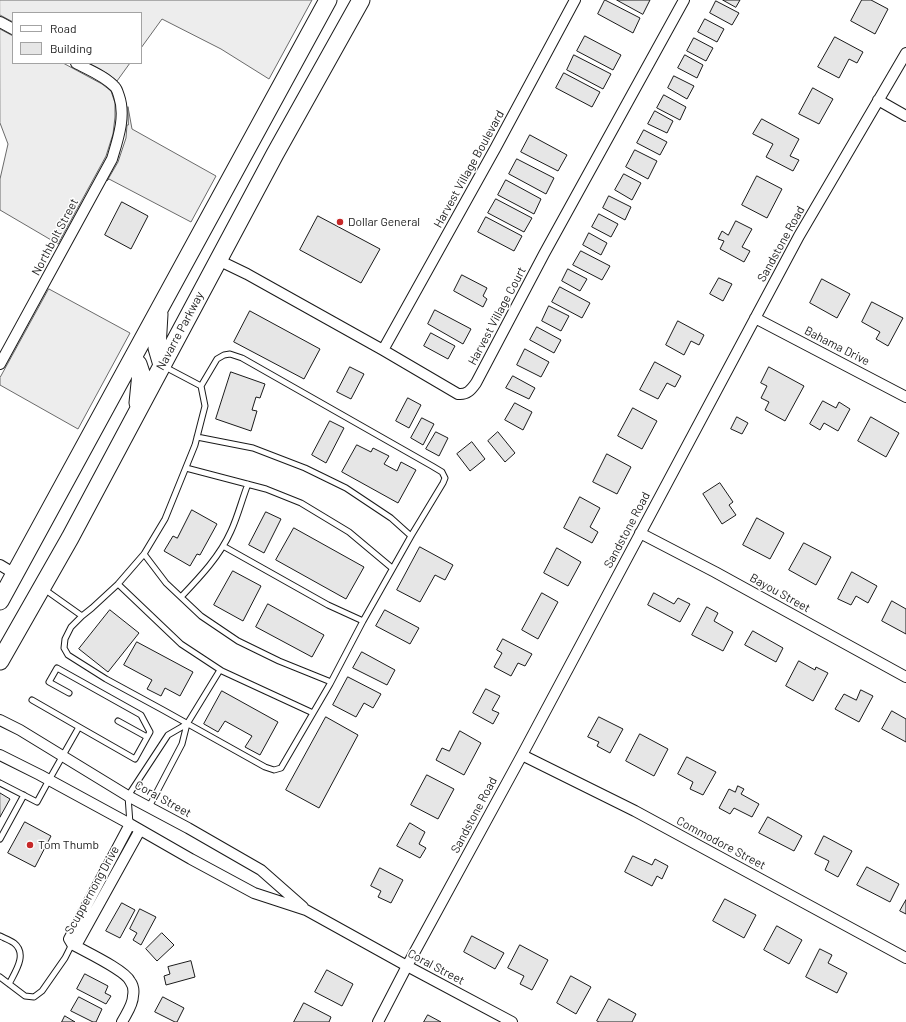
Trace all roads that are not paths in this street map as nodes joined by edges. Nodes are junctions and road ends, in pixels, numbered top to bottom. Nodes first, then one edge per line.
1 (328, 0) edge
2 (361, 0) edge
3 (575, 0) edge
4 (684, 0) edge
5 (0, 22) edge
6 (12, 28) edge
7 (906, 53) edge
8 (78, 64) edge
9 (878, 100) junction
10 (906, 116) edge
11 (218, 260) junction
12 (160, 308) junction
13 (755, 318) junction
14 (383, 350) junction
15 (132, 359) junction
16 (0, 364) edge
17 (162, 365) junction
18 (201, 386) junction
19 (906, 397) edge
20 (136, 413) junction
21 (197, 437) junction
22 (186, 468) junction
23 (248, 484) junction
24 (640, 533) junction
25 (411, 536) junction
26 (223, 546) junction
27 (144, 554) junction
28 (0, 565) edge
29 (392, 568) junction
30 (15, 574) junction
31 (118, 584) junction
32 (42, 588) junction
33 (181, 597) junction
34 (0, 600) edge
35 (82, 616) junction
36 (363, 621) junction
37 (0, 661) edge
38 (220, 670) junction
39 (906, 677) edge
40 (331, 682) junction
41 (69, 693) dead end
42 (32, 700) dead end
43 (313, 713) junction
44 (0, 720) edge
45 (118, 721) dead end
46 (187, 724) junction
47 (79, 727) junction
48 (147, 737) junction
49 (522, 755) junction
50 (0, 756) edge
51 (62, 756) junction
52 (49, 780) junction
53 (0, 783) edge
54 (24, 795) junction
55 (128, 796) junction
56 (149, 807) junction
57 (130, 824) junction
58 (140, 830) junction
59 (0, 839) edge
60 (306, 910) junction
61 (0, 936) edge
62 (72, 944) junction
63 (906, 958) edge
64 (407, 966) junction
65 (0, 976) edge
66 (9, 984) junction
67 (122, 1022) edge
68 (378, 1022) edge
69 (512, 1022) edge

1 - 12 highway
2 - 11 highway, Navarre Parkway
3 - 14 street, Harvest Village Boulevard
4 - 14 street, Harvest Village Court
5 - 6 street
7 - 9 street, Sandstone Road
8 - 16 street, Northbolt Street
9 - 10 street
9 - 13 street, Sandstone Road
11 - 14 street, Harvest Village Court
11 - 17 highway, Navarre Parkway
12 - 15 highway
12 - 17 highway
13 - 19 street, Bahama Drive
13 - 24 street, Sandstone Road
15 - 20 highway
15 - 30 highway
17 - 18 lane
17 - 20 highway, Navarre Parkway
18 - 21 lane
18 - 25 lane
20 - 32 highway, Navarre Parkway
21 - 22 lane
21 - 25 lane
22 - 23 lane
22 - 27 lane
23 - 26 lane
23 - 29 lane
24 - 39 street, Bayou Street
24 - 49 street, Sandstone Road
25 - 29 lane
26 - 33 lane
26 - 36 lane
27 - 31 lane
27 - 33 lane
28 - 30 street
29 - 36 lane
30 - 34 highway
31 - 35 lane
31 - 38 lane
32 - 35 lane
32 - 37 highway, Navarre Parkway
33 - 40 lane
35 - 46 lane
36 - 40 lane
38 - 43 lane
38 - 46 lane
40 - 43 lane
41 - 48 lane
42 - 47 lane
43 - 46 lane
44 - 51 street, Coral Street
45 - 48 lane
46 - 55 lane
46 - 56 lane
47 - 48 lane
47 - 51 lane
49 - 63 street, Commodore Street
49 - 64 street, Sandstone Road
50 - 52 street, Coral Street
51 - 52 lane
51 - 55 street, Coral Street
52 - 54 lane
52 - 57 street, Coral Street
53 - 54 lane
54 - 59 lane
55 - 56 street, Coral Street
55 - 57 lane
56 - 60 street, Coral Street
57 - 58 street, Coral Street
57 - 62 street, Scuppernong Drive
58 - 60 street, Coral Street
58 - 62 street, Scuppernong Drive
60 - 64 street, Coral Street
61 - 66 lane
62 - 66 lane
62 - 67 street
64 - 68 street, Sandstone Road
64 - 69 street, Coral Street
65 - 66 lane

